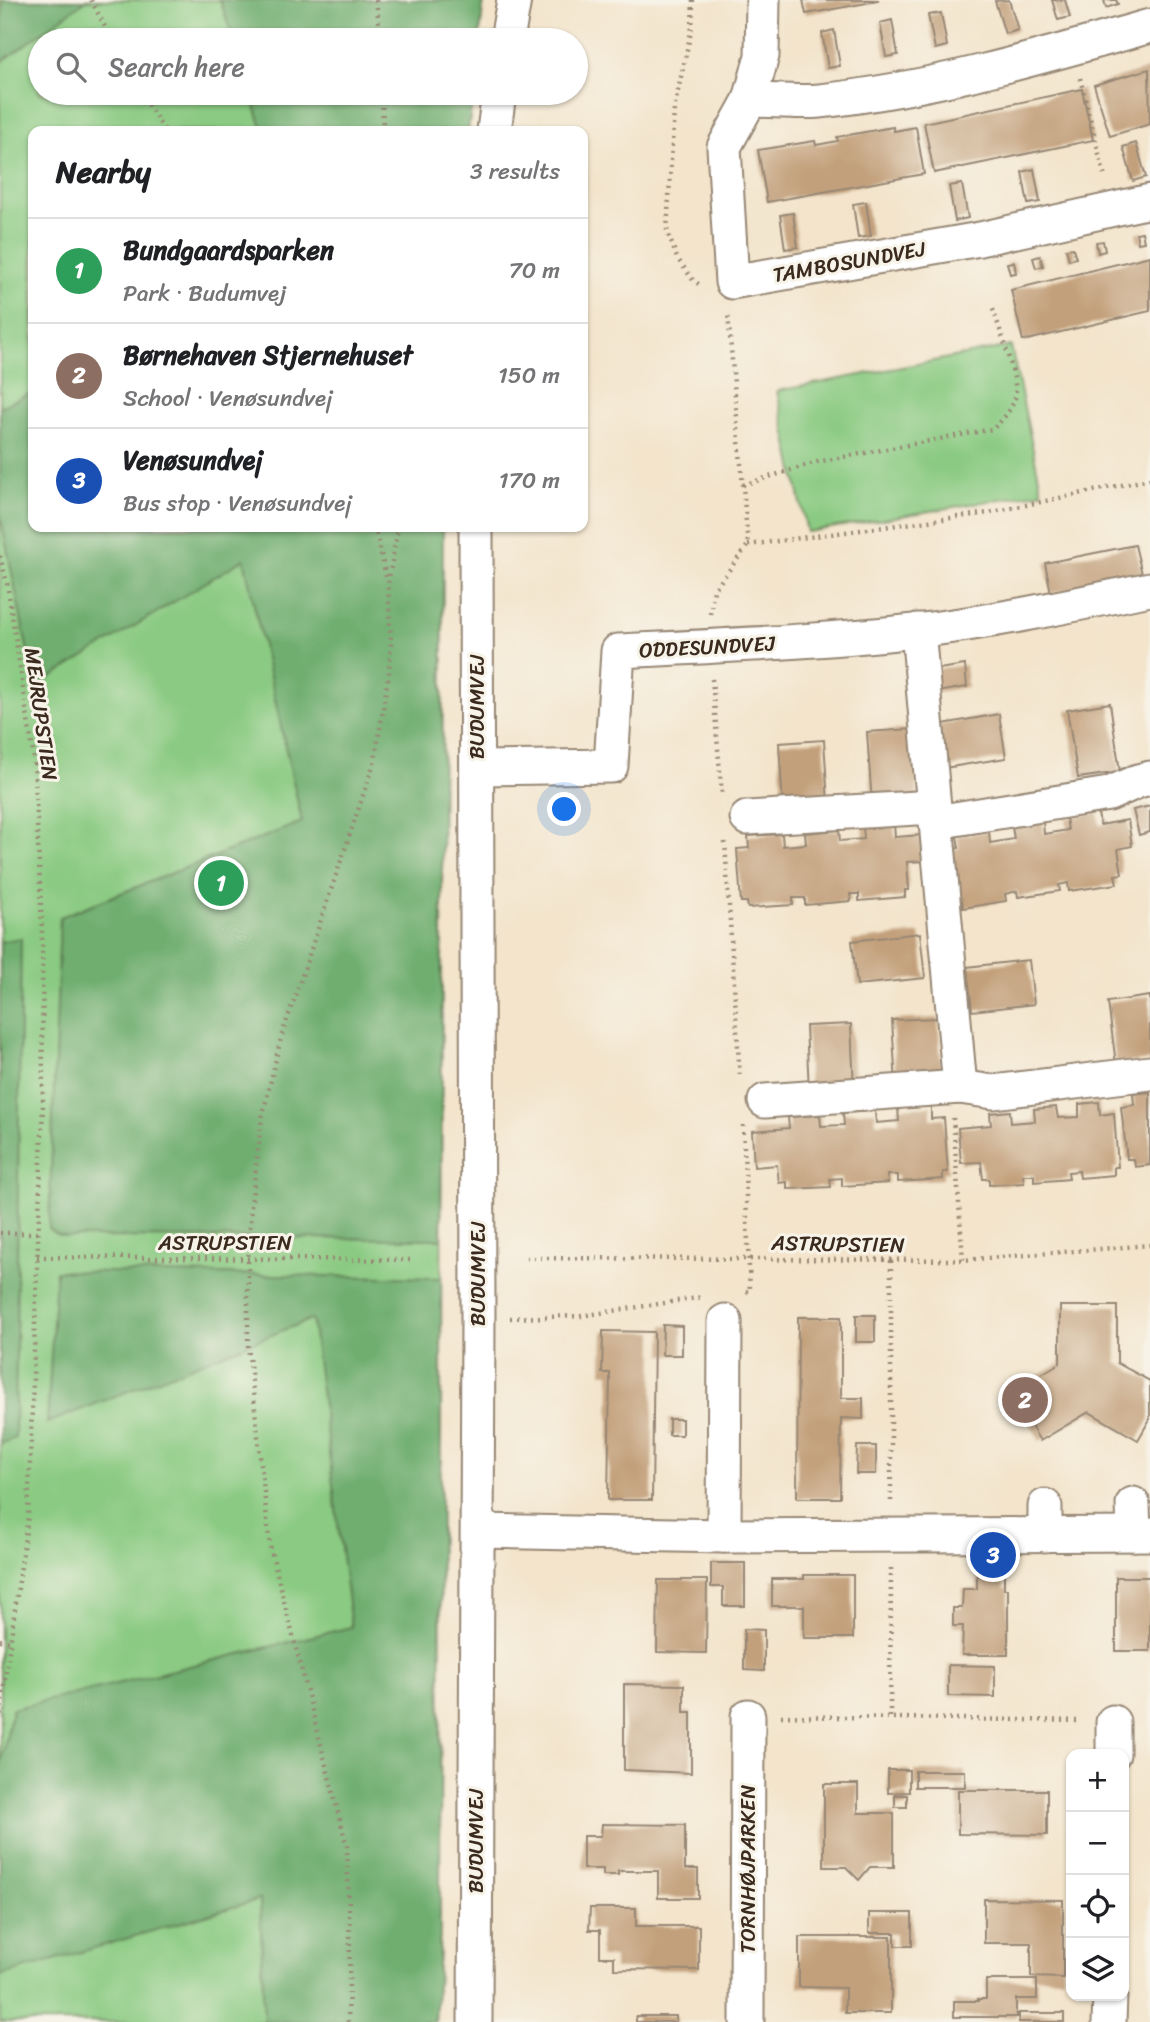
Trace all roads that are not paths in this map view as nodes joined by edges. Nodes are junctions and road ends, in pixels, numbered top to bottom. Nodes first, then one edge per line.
1 (514, 0) edge
2 (764, 0) edge
3 (1150, 26) edge
4 (509, 28) edge
5 (750, 100) junction
6 (497, 105) edge
7 (495, 126) edge
8 (1150, 201) edge
9 (476, 532) edge
10 (1150, 589) edge
11 (918, 630) junction
12 (478, 768) junction
13 (1150, 778) edge
14 (935, 814) junction
15 (731, 819) road end
16 (1150, 1073) edge
17 (956, 1088) junction
18 (749, 1101) road end
19 (724, 1303) road end
20 (1139, 1524) edge
21 (478, 1531) junction
22 (724, 1536) junction
23 (748, 1716) road end
24 (1113, 1722) road end
25 (1113, 1749) edge
26 (1110, 2001) edge
27 (475, 2022) edge
28 (747, 2022) edge
29 (1109, 2022) edge

1 - 4 street
2 - 5 street
3 - 5 street
5 - 8 street, TAMBOSUNDVEJ
6 - 7 street
9 - 12 street, BUDUMVEJ
10 - 11 street, ODDESUNDVEJ
11 - 12 street, ODDESUNDVEJ
11 - 14 street
12 - 21 street, BUDUMVEJ
13 - 14 street
14 - 15 street
14 - 17 street
16 - 17 street
17 - 18 street
19 - 22 street
20 - 22 street
21 - 22 street
21 - 27 street, BUDUMVEJ
23 - 28 street, TORNHØJPARKEN
24 - 25 street
26 - 29 street

